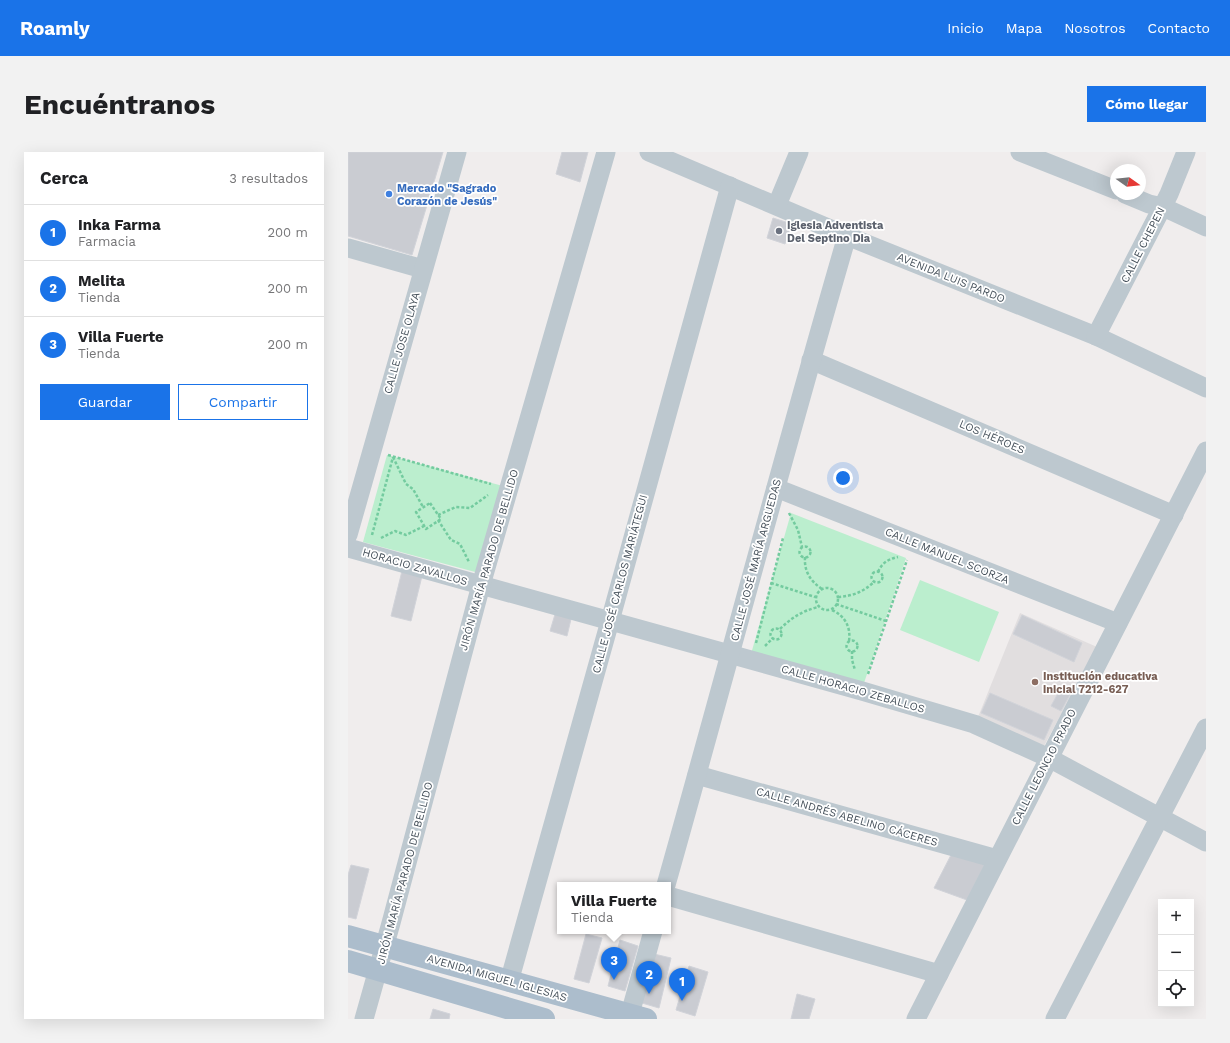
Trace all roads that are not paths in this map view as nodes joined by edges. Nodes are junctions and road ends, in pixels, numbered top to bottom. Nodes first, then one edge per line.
1 (457, 152) edge
2 (606, 152) edge
3 (649, 152) edge
4 (799, 152) edge
5 (1020, 152) edge
6 (1186, 152) edge
7 (730, 186) junction
8 (1110, 188) edge
9 (1139, 200) edge
10 (777, 205) junction
11 (1163, 207) junction
12 (1206, 227) edge
13 (847, 236) junction
14 (348, 248) edge
15 (423, 268) junction
16 (1096, 336) junction
17 (811, 360) junction
18 (1206, 388) edge
19 (1206, 451) edge
20 (776, 488) junction
21 (1174, 514) junction
22 (348, 535) edge
23 (348, 548) edge
24 (482, 585) junction
25 (610, 621) junction
26 (1118, 623) junction
27 (731, 655) junction
28 (1206, 728) edge
29 (1048, 758) junction
30 (698, 775) junction
31 (1160, 817) junction
32 (1206, 842) edge
33 (997, 859) junction
34 (667, 882) edge
35 (671, 897) edge
36 (653, 934) edge
37 (348, 936) edge
38 (385, 946) junction
39 (348, 961) edge
40 (378, 970) junction
41 (939, 974) junction
42 (509, 982) junction
43 (638, 1017) edge
44 (364, 1019) edge
45 (544, 1019) edge
46 (916, 1019) edge
47 (1055, 1019) edge

1 - 15 street, CALLE JOSE OLAYA
2 - 24 street, JIRÓN MARÍA PARADO DE BELLIDO
3 - 7 street, AVENIDA LUIS PARDO
4 - 10 street
5 - 8 street
6 - 11 street, CALLE CHEPEN
7 - 10 street, AVENIDA LUIS PARDO
7 - 25 street, CALLE JOSÉ CARLOS MARIÁTEGUI
9 - 11 street
10 - 13 street, AVENIDA LUIS PARDO
11 - 12 street
11 - 16 street, CALLE CHEPEN
13 - 16 street, AVENIDA LUIS PARDO
13 - 17 street, CALLE JOSÉ MARÍA ARGUEDAS
14 - 15 street
15 - 22 street, CALLE JOSE OLAYA
16 - 18 street, AVENIDA LUIS PARDO
17 - 20 street, CALLE JOSÉ MARÍA ARGUEDAS
17 - 21 street, LOS HÉROES
19 - 21 street, CALLE LEONCIO PRADO
20 - 26 street, CALLE MANUEL SCORZA
20 - 27 street, CALLE JOSÉ MARÍA ARGUEDAS
21 - 26 street, CALLE LEONCIO PRADO
23 - 24 street, HORACIO ZAVALLOS
24 - 25 street, CALLE HORACIO ZEBALLOS
24 - 38 street, JIRÓN MARÍA PARADO DE BELLIDO
25 - 27 street, CALLE HORACIO ZEBALLOS
25 - 42 street, CALLE JOSÉ CARLOS MARIÁTEGUI
26 - 29 street, CALLE LEONCIO PRADO
27 - 29 street, CALLE HORACIO ZEBALLOS
27 - 30 street, CALLE JOSÉ MARÍA ARGUEDAS
28 - 31 street
29 - 31 street, CALLE HORACIO ZEBALLOS
29 - 33 street, CALLE LEONCIO PRADO
30 - 33 street, CALLE ANDRÉS ABELINO CÁCERES
30 - 34 street, CALLE JOSÉ MARÍA ARGUEDAS
31 - 32 street, CALLE HORACIO ZEBALLOS
31 - 47 street
33 - 41 street, CALLE LEONCIO PRADO
35 - 41 street
36 - 43 street
37 - 38 main road, AVENIDA MIGUEL IGLESIAS
38 - 40 street, JIRÓN MARÍA PARADO DE BELLIDO
38 - 42 main road, AVENIDA MIGUEL IGLESIAS
39 - 40 main road
40 - 44 street, JIRÓN MARÍA PARADO DE BELLIDO
40 - 45 main road
41 - 46 street, CALLE LEONCIO PRADO
42 - 43 main road, AVENIDA MIGUEL IGLESIAS

